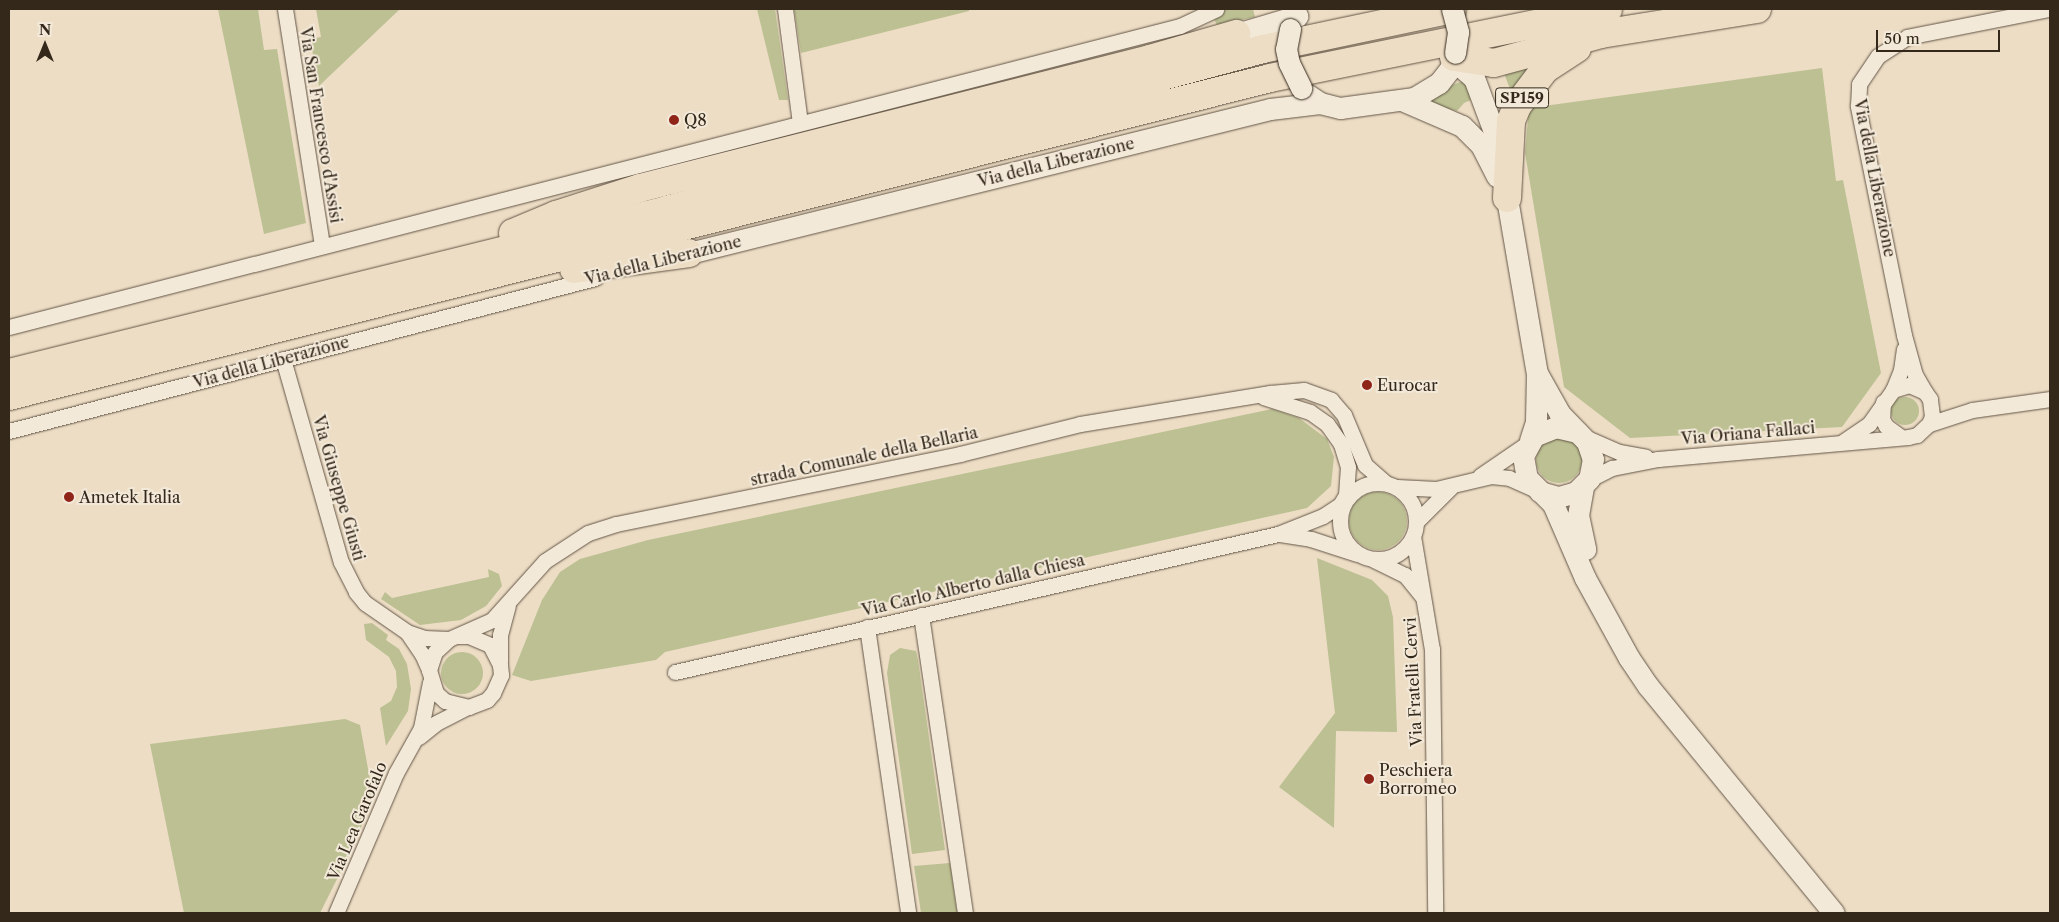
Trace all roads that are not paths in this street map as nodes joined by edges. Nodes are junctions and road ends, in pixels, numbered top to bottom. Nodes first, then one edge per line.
1 (285, 9) edge
2 (785, 9) edge
3 (1216, 9) edge
4 (1452, 9) edge
5 (1757, 9) edge
6 (2049, 9) edge
7 (1298, 15) edge
8 (1605, 21) edge
9 (1172, 28) junction
10 (1236, 34) junction
11 (1454, 57) junction
12 (1402, 100) junction
13 (1320, 103) junction
14 (800, 123) junction
15 (1507, 198) junction
16 (322, 246) junction
17 (689, 253) junction
18 (443, 263) junction
19 (9, 327) edge
20 (1904, 335) junction
21 (239, 337) junction
22 (283, 359) junction
23 (9, 373) edge
24 (1537, 373) junction
25 (1893, 390) junction
26 (9, 396) edge
27 (1253, 396) junction
28 (1927, 396) junction
29 (2050, 399) edge
30 (1883, 402) junction
31 (1972, 410) junction
32 (1929, 424) junction
33 (9, 431) edge
34 (1579, 434) junction
35 (1900, 436) junction
36 (1530, 441) junction
37 (1842, 442) junction
38 (1658, 459) junction
39 (1480, 476) junction
40 (1586, 483) junction
41 (1388, 484) junction
42 (1451, 487) junction
43 (1539, 492) junction
44 (1415, 529) junction
45 (1278, 534) junction
46 (1366, 557) junction
47 (1424, 599) junction
48 (1600, 602) junction
49 (509, 604) junction
50 (921, 615) junction
51 (867, 628) junction
52 (406, 632) junction
53 (454, 638) junction
54 (500, 665) junction
55 (675, 672) dead end
56 (430, 676) junction
57 (469, 707) junction
58 (412, 743) junction
59 (336, 913) edge
60 (908, 913) edge
61 (965, 913) edge
62 (1435, 913) edge
63 (1834, 913) edge

1 - 16 street, Via San Francesco d'Assisi
2 - 14 street
3 - 9 street
4 - 11 street, bridge
4 - 18 highway
5 - 8 highway
6 - 20 street, Via della Liberazione
7 - 10 street
7 - 13 street, bridge
8 - 11 highway
8 - 15 highway, SP159
8 - 21 highway
9 - 10 street
9 - 14 street
10 - 18 highway
11 - 12 street
11 - 15 street, SP159
12 - 13 street
12 - 15 street, SP159
13 - 17 street, Via della Liberazione
14 - 16 street
15 - 24 street, SP159
16 - 19 street
17 - 21 highway
17 - 22 street, Via della Liberazione
18 - 23 highway
20 - 25 street, Via della Liberazione
20 - 28 street, Via della Liberazione
21 - 26 highway
22 - 33 street, Via della Liberazione
22 - 52 street, Via Giuseppe Giusti
24 - 34 street, SP159
24 - 36 street, SP159
25 - 28 street
25 - 30 street
27 - 41 street
27 - 45 street, Via Carlo Alberto dalla Chiesa
27 - 49 street, strada Comunale della Bellaria
28 - 31 street
28 - 32 street
29 - 31 street
30 - 35 street
30 - 37 street
31 - 32 street
32 - 35 street
34 - 36 street
34 - 38 street
34 - 40 street, SP159
35 - 37 street, Via Oriana Fallaci
36 - 39 street
36 - 43 street, SP159
37 - 38 street, Via Oriana Fallaci
38 - 40 street
39 - 42 street
39 - 43 street
40 - 43 street
40 - 48 street, SP159
41 - 42 street
41 - 44 street
41 - 46 street
42 - 44 street
43 - 48 street, SP159
44 - 46 street
44 - 47 street, Via Fratelli Cervi
45 - 46 street, Via Carlo Alberto dalla Chiesa
45 - 50 street, Via Carlo Alberto dalla Chiesa
46 - 47 street, Via Fratelli Cervi
47 - 62 street, Via Fratelli Cervi
48 - 63 street, SP159
49 - 53 street
49 - 54 street
50 - 51 street, Via Carlo Alberto dalla Chiesa
50 - 61 street
51 - 55 street, Via Carlo Alberto dalla Chiesa
51 - 60 street
52 - 53 street, Via Giuseppe Giusti
52 - 56 street, Via Giuseppe Giusti
53 - 54 street
53 - 56 street
54 - 57 street
56 - 57 street
56 - 58 street, Via Lea Garofalo
57 - 58 street, Via Lea Garofalo
58 - 59 street, Via Lea Garofalo

